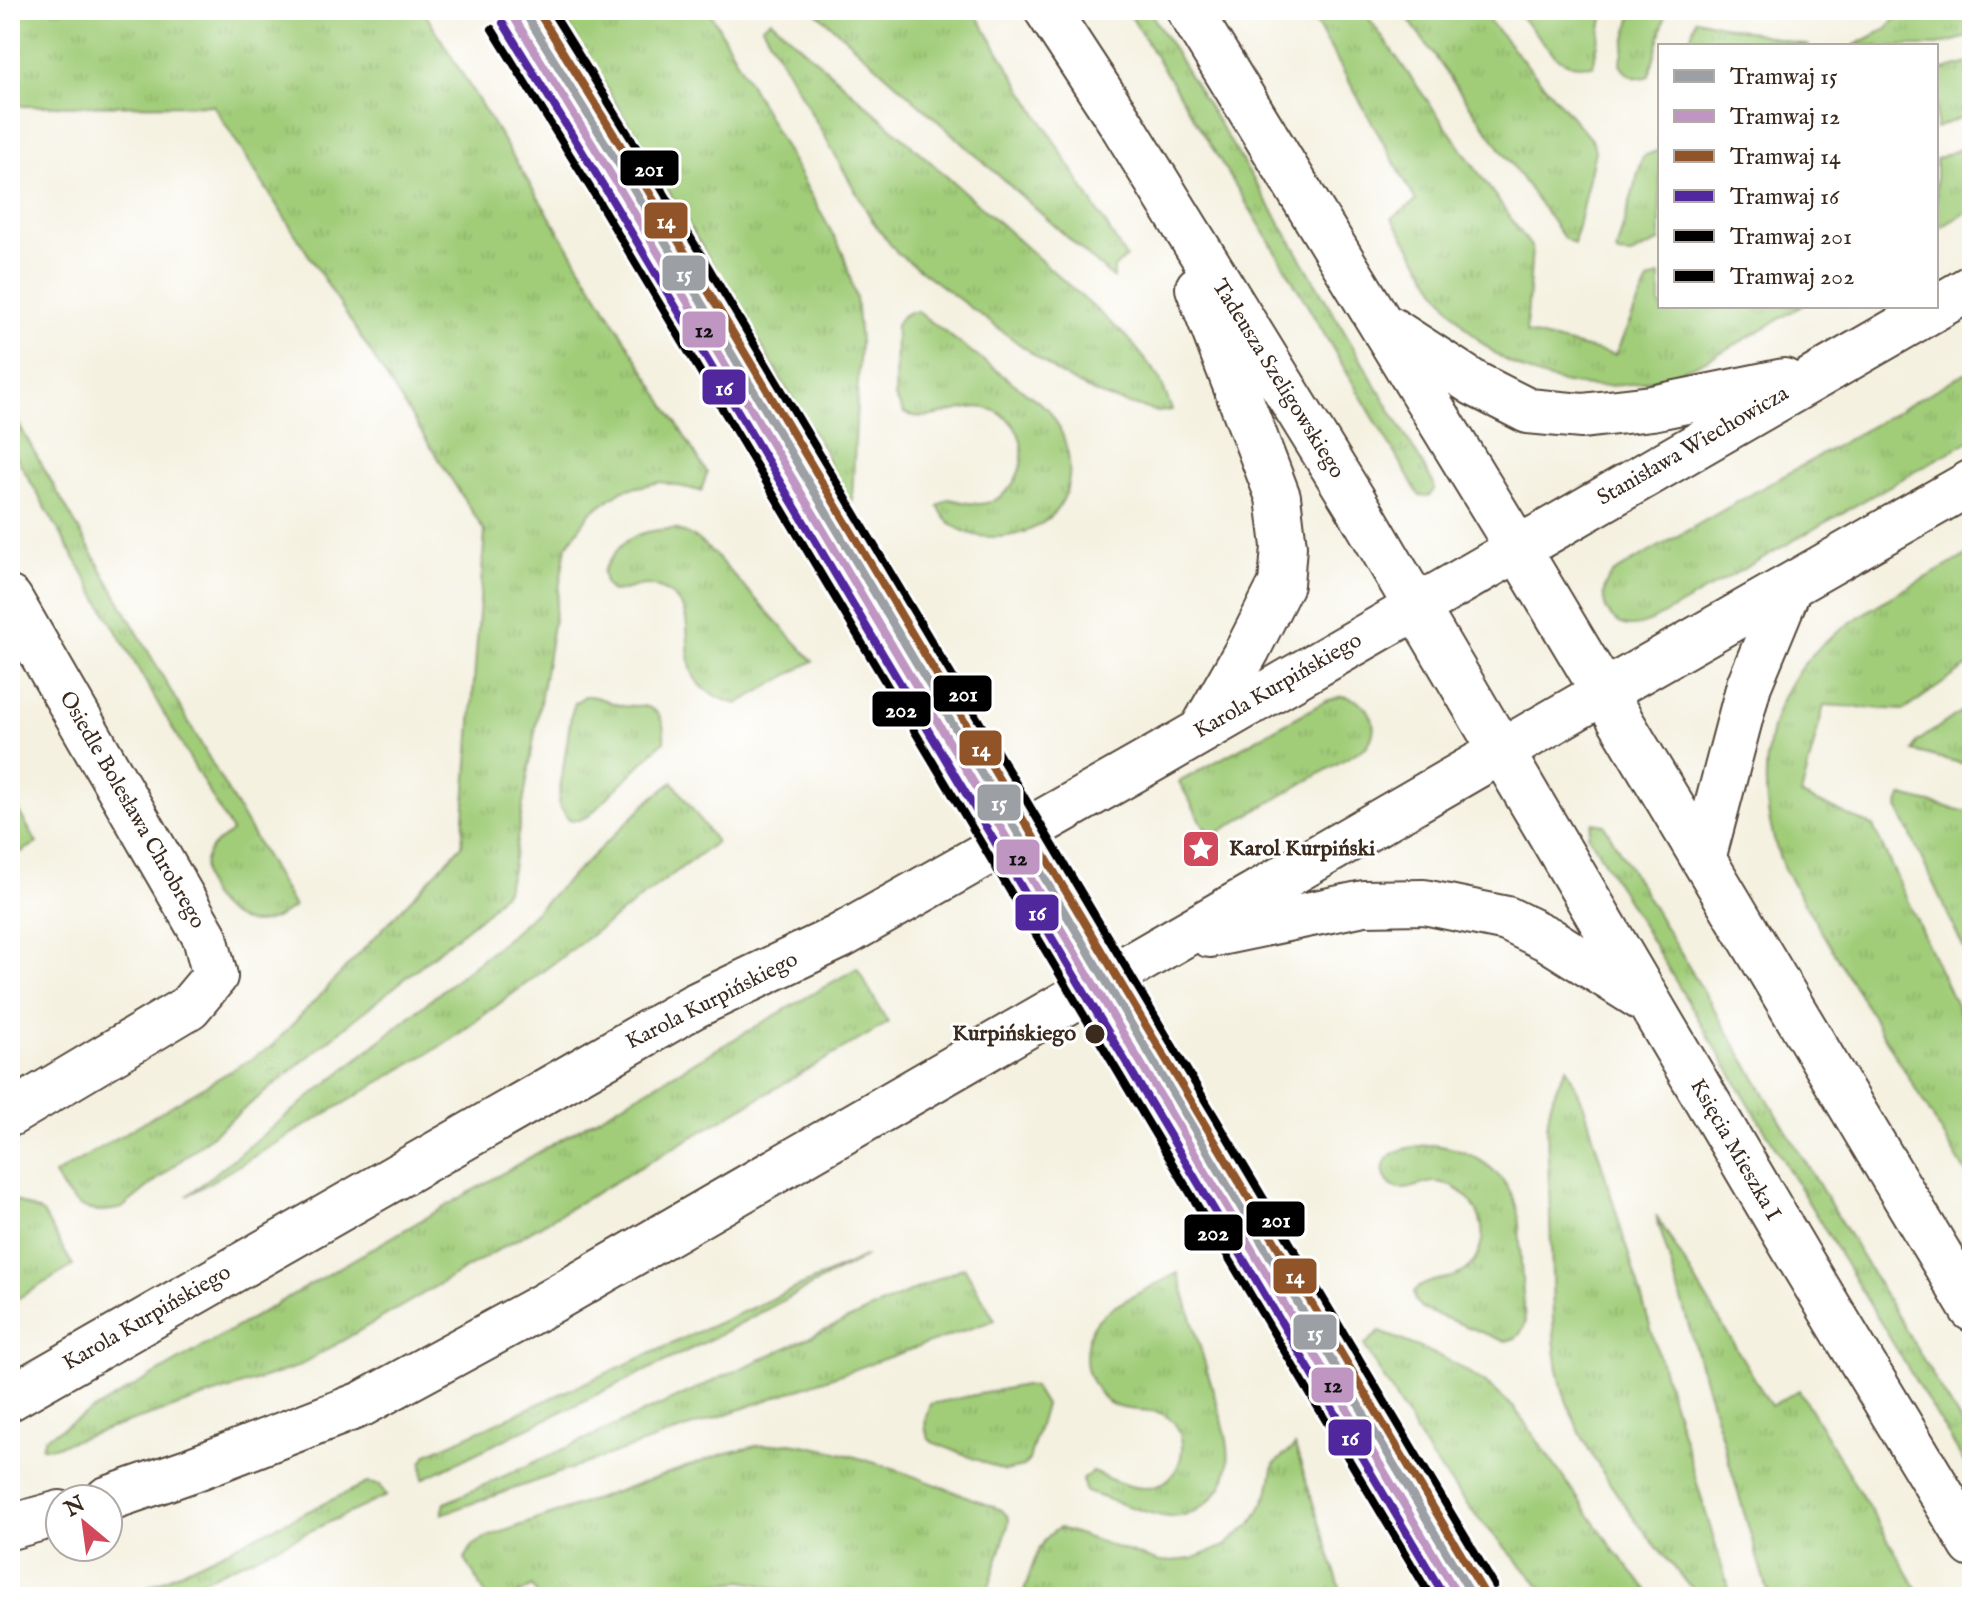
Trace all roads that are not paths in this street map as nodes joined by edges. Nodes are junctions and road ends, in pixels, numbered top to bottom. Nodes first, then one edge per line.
1 (1047, 10) edge
2 (1189, 10) edge
3 (1161, 191) junction
4 (1972, 287) edge
5 (1938, 306) edge
6 (1935, 308) edge
7 (1382, 323) junction
8 (1818, 374) junction
9 (1972, 482) edge
10 (1517, 547) junction
11 (1789, 588) junction
12 (10, 599) edge
13 (1416, 607) junction
14 (1604, 692) junction
15 (1201, 730) junction
16 (1501, 752) junction
17 (1703, 859) junction
18 (1255, 912) junction
19 (1648, 1002) junction
20 (10, 1114) edge
21 (1972, 1309) edge
22 (10, 1398) edge
23 (124, 1493) edge
24 (44, 1517) edge
25 (10, 1527) edge
26 (1972, 1545) edge

1 - 3 street, Tadeusza Szeligowskiego
2 - 7 street
3 - 13 street, Tadeusza Szeligowskiego
3 - 15 street
4 - 5 street, Stanisława Wiechowicza
6 - 8 street, Stanisława Wiechowicza
7 - 8 street
7 - 10 street
8 - 10 street, Stanisława Wiechowicza
9 - 11 street
10 - 13 street, Stanisława Wiechowicza
10 - 14 street
11 - 14 street
11 - 17 street
12 - 20 street, Osiedle Bolesława Chrobrego
13 - 15 street, Karola Kurpińskiego
13 - 16 street, Tadeusza Szeligowskiego
14 - 16 street
14 - 17 street
15 - 22 street, Karola Kurpińskiego
16 - 18 street
16 - 19 street, Księcia Mieszka I
17 - 21 street
18 - 19 street
18 - 23 street
19 - 26 street, Księcia Mieszka I
24 - 25 street

